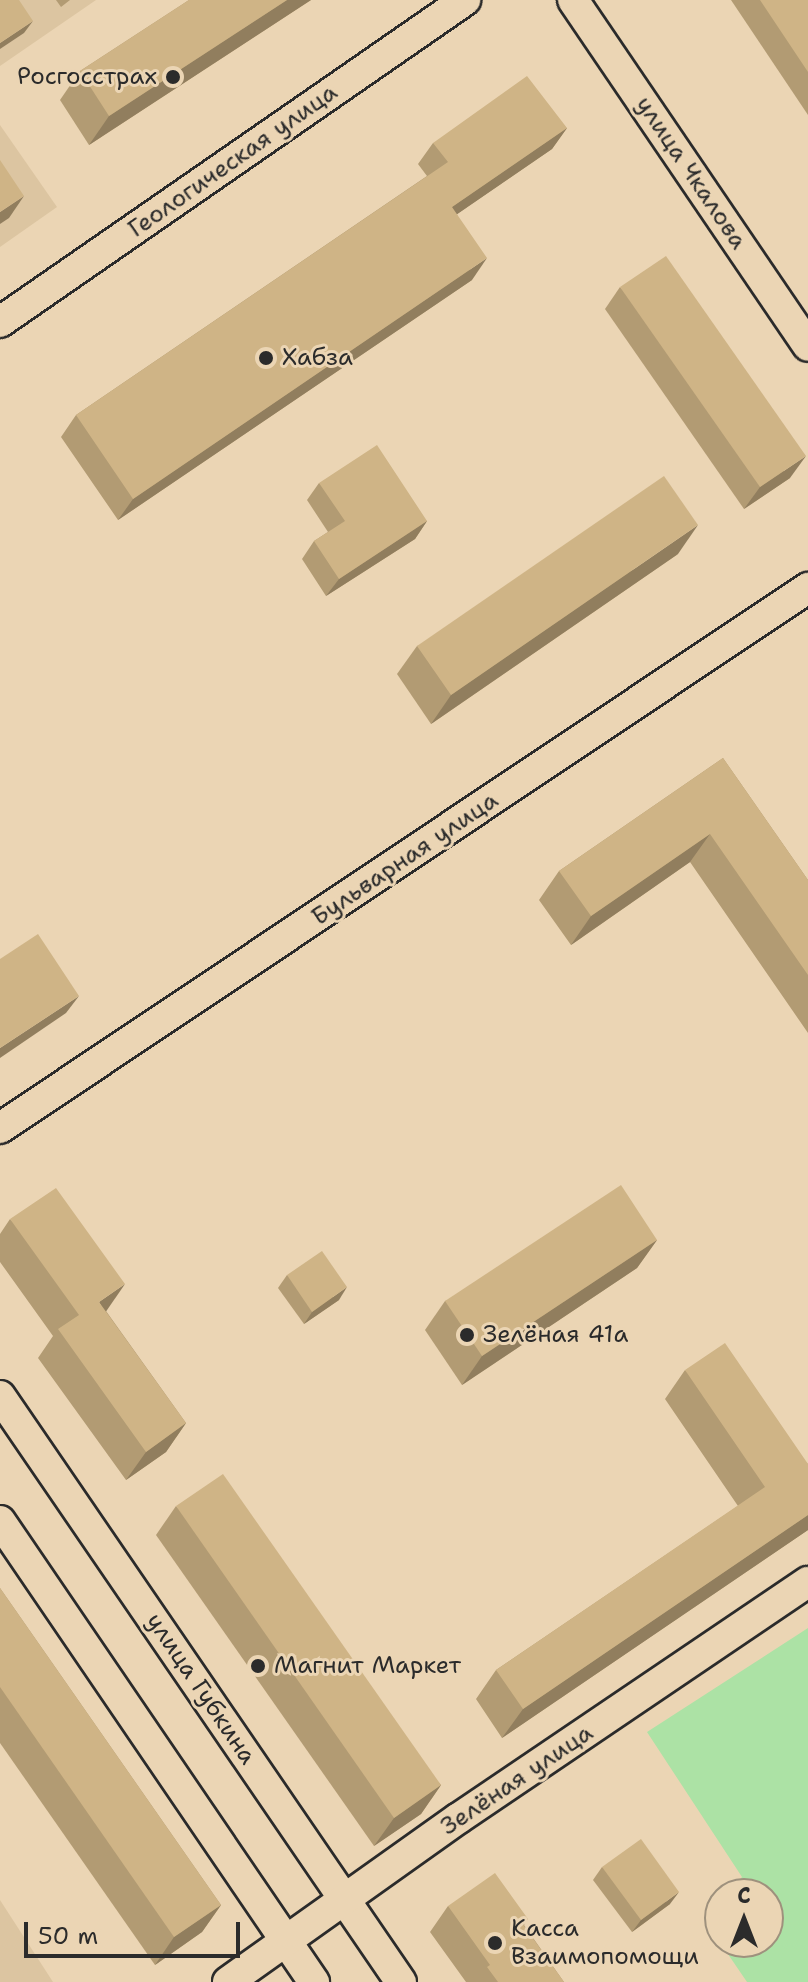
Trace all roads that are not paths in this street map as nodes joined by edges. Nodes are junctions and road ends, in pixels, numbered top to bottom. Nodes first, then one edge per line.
1 (465, 0) edge
2 (573, 0) edge
3 (0, 322) edge
4 (808, 346) edge
5 (808, 588) edge
6 (0, 1128) edge
7 (0, 1396) edge
8 (0, 1521) edge
9 (808, 1582) edge
10 (344, 1898) junction
11 (287, 1940) junction
12 (228, 1982) edge
13 (314, 1982) edge
14 (401, 1982) edge

1 - 3 street, Геологическая улица
2 - 4 street, улица Чкалова
5 - 6 street, Бульварная улица
7 - 10 street, улица Губкина
8 - 11 street
9 - 10 street, Зелёная улица
10 - 11 street, Зелёная улица
10 - 14 street, улица Губкина
11 - 12 street, Зелёная улица
11 - 13 street

